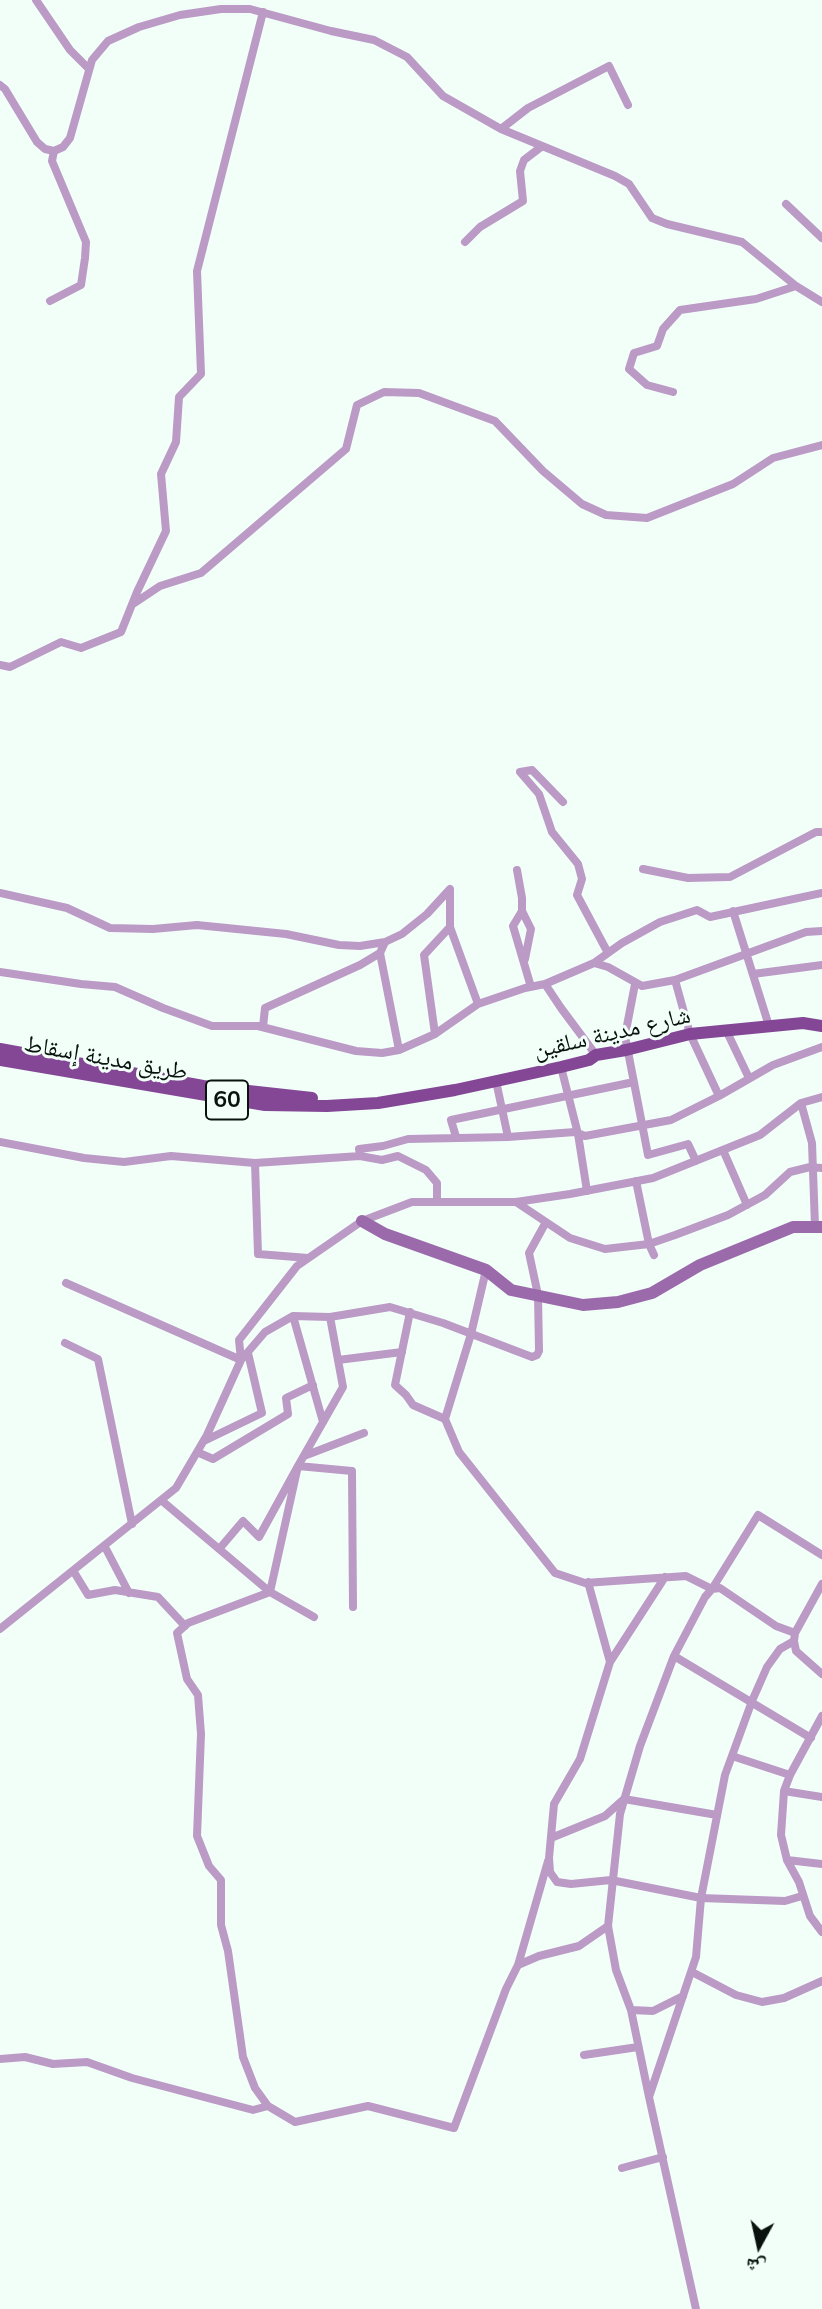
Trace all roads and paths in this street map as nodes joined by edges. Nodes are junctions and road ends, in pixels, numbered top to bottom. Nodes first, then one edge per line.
1 (36, 0) edge
2 (263, 12) junction
3 (89, 69) junction
4 (0, 85) edge
5 (628, 105) dead end
6 (501, 129) junction
7 (541, 147) junction
8 (54, 151) junction
9 (786, 204) dead end
10 (822, 238) edge
11 (465, 242) dead end
12 (796, 286) junction
13 (50, 300) dead end
14 (822, 302) edge
15 (673, 392) dead end
16 (822, 445) edge
17 (133, 604) junction
18 (0, 666) edge
19 (562, 802) dead end
20 (822, 832) edge
21 (643, 869) dead end
22 (517, 870) dead end
23 (0, 893) edge
24 (822, 893) edge
25 (522, 911) junction
26 (733, 911) junction
27 (450, 927) junction
28 (822, 930) edge
29 (385, 942) junction
30 (747, 952) junction
31 (380, 953) junction
32 (608, 953) junction
33 (524, 962) junction
34 (594, 963) junction
35 (822, 965) edge
36 (0, 972) edge
37 (753, 974) junction
38 (674, 980) junction
39 (545, 984) junction
40 (635, 984) junction
41 (531, 987) junction
42 (478, 1004) junction
43 (822, 1024) edge
44 (769, 1026) junction
45 (263, 1027) junction
46 (727, 1032) junction
47 (435, 1034) junction
48 (690, 1034) junction
49 (822, 1047) edge
50 (0, 1049) edge
51 (399, 1050) junction
52 (626, 1050) junction
53 (596, 1055) junction
54 (0, 1060) edge
55 (561, 1067) junction
56 (749, 1078) junction
57 (496, 1081) junction
58 (634, 1082) junction
59 (455, 1090) junction
60 (719, 1096) junction
61 (568, 1097) junction
62 (822, 1097) edge
63 (801, 1103) junction
64 (502, 1111) junction
65 (643, 1126) junction
66 (578, 1134) junction
67 (456, 1137) junction
68 (508, 1137) junction
69 (0, 1142) edge
70 (812, 1143) junction
71 (822, 1145) edge
72 (723, 1150) junction
73 (360, 1156) junction
74 (696, 1161) junction
75 (255, 1163) junction
76 (817, 1168) edge
77 (636, 1181) junction
78 (587, 1191) junction
79 (437, 1202) junction
80 (516, 1202) junction
81 (747, 1205) junction
82 (362, 1221) junction
83 (546, 1222) junction
84 (818, 1226) edge
85 (649, 1244) junction
86 (654, 1255) dead end
87 (308, 1258) junction
88 (486, 1270) junction
89 (66, 1283) dead end
90 (538, 1295) junction
91 (410, 1312) junction
92 (293, 1316) junction
93 (330, 1317) junction
94 (471, 1334) junction
95 (65, 1343) dead end
96 (402, 1352) junction
97 (245, 1357) junction
98 (338, 1360) junction
99 (313, 1385) junction
100 (445, 1419) junction
101 (323, 1422) junction
102 (364, 1433) dead end
103 (204, 1441) junction
104 (197, 1452) junction
105 (304, 1456) junction
106 (299, 1466) junction
107 (162, 1500) junction
108 (132, 1524) junction
109 (104, 1547) junction
110 (220, 1548) junction
111 (822, 1555) edge
112 (74, 1573) junction
113 (665, 1577) junction
114 (588, 1582) junction
115 (822, 1584) edge
116 (712, 1589) junction
117 (270, 1592) junction
118 (129, 1593) junction
119 (353, 1608) dead end
120 (314, 1617) dead end
121 (185, 1626) junction
122 (0, 1629) edge
123 (794, 1637) junction
124 (674, 1656) junction
125 (610, 1662) junction
126 (822, 1674) edge
127 (752, 1701) junction
128 (822, 1716) edge
129 (811, 1738) junction
130 (732, 1756) junction
131 (790, 1775) junction
132 (784, 1791) junction
133 (822, 1797) edge
134 (624, 1799) junction
135 (717, 1815) junction
136 (551, 1838) junction
137 (549, 1858) junction
138 (786, 1860) junction
139 (822, 1864) edge
140 (611, 1880) junction
141 (802, 1896) junction
142 (701, 1898) junction
143 (810, 1916) junction
144 (822, 1917) edge
145 (608, 1926) junction
146 (822, 1932) edge
147 (518, 1965) junction
148 (692, 1972) junction
149 (822, 1980) edge
150 (683, 1996) junction
151 (631, 2010) junction
152 (638, 2047) junction
153 (584, 2055) dead end
154 (0, 2059) edge
155 (649, 2097) junction
156 (268, 2106) junction
157 (663, 2157) junction
158 (622, 2168) dead end
159 (696, 2309) edge

1 - 3 street
2 - 3 street
2 - 6 street
2 - 17 street
3 - 8 street
4 - 8 street
5 - 6 street
6 - 7 street
7 - 11 street
7 - 12 street
8 - 13 street
9 - 10 street
12 - 14 street
12 - 15 street
16 - 17 street
17 - 18 street
19 - 32 street
20 - 21 street
22 - 25 street
23 - 29 street
24 - 26 street
25 - 33 street
25 - 33 street
26 - 30 street
26 - 32 street
27 - 29 street
27 - 42 street
27 - 47 street
28 - 30 street
29 - 31 street
30 - 37 street
30 - 38 street
31 - 45 street
31 - 51 street
32 - 34 street
33 - 41 street
34 - 39 street
34 - 40 street
35 - 37 street
36 - 45 street
37 - 44 street
38 - 40 street
38 - 48 street
39 - 41 street
39 - 53 street
40 - 52 street
41 - 42 street
42 - 47 street
43 - 44 main road, شارع مدينة سلقين / 60
44 - 46 main road, شارع مدينة سلقين / 60
45 - 51 street
46 - 48 main road, شارع مدينة سلقين / 60
46 - 56 street
47 - 51 street
48 - 52 main road, شارع مدينة سلقين / 60
48 - 60 street
49 - 56 street
50 - 59 main road, 60
52 - 53 main road, شارع مدينة سلقين / 60
52 - 58 street
53 - 55 main road, شارع مدينة سلقين / 60
54 - 59 main road, طريق مدينة إسقاط / 60
55 - 57 main road, شارع مدينة سلقين / 60
55 - 61 street
56 - 60 street
57 - 59 main road, شارع مدينة سلقين / 60
57 - 64 street
58 - 61 street
58 - 65 street
60 - 65 street
61 - 64 street
61 - 66 street
62 - 63 street
63 - 70 street
63 - 72 street
64 - 67 street
64 - 68 street
65 - 66 street
65 - 74 street
66 - 68 street
66 - 78 street
67 - 68 street
67 - 73 street
69 - 75 street
70 - 71 street
70 - 76 street
72 - 74 street
72 - 81 street
73 - 75 street
73 - 79 street
74 - 77 street
75 - 87 street
76 - 81 street
76 - 84 street
77 - 78 street
77 - 85 street
78 - 80 street
79 - 80 street
79 - 82 street
80 - 83 street
81 - 85 street
82 - 87 street
82 - 88 street
83 - 85 street
83 - 90 street
84 - 90 street
85 - 86 street
87 - 97 street
88 - 90 street
88 - 94 street
89 - 97 street
90 - 94 street
91 - 93 street
91 - 94 street
91 - 96 street
92 - 93 street
92 - 97 street
92 - 99 street
93 - 98 street
94 - 100 street
95 - 108 street
96 - 98 street
96 - 100 street
97 - 103 street
97 - 103 street
98 - 101 street
99 - 101 street
99 - 104 street
100 - 114 street
101 - 105 street
102 - 105 street
103 - 104 street
104 - 107 street
105 - 106 street
106 - 110 street
106 - 117 street
106 - 119 street
107 - 108 street
107 - 110 street
108 - 109 street
109 - 112 street
109 - 118 street
110 - 117 street
111 - 116 street
112 - 118 street
112 - 122 street
113 - 114 street
113 - 116 street
113 - 125 street
114 - 125 street
115 - 123 street
116 - 123 street
116 - 124 street
117 - 120 street
117 - 121 street
118 - 121 street
121 - 156 street
123 - 126 street
123 - 127 street
124 - 127 street
124 - 134 street
125 - 136 street
127 - 129 street
127 - 130 street
128 - 129 street
129 - 131 street
130 - 131 street
130 - 135 street
131 - 132 street
132 - 133 street
132 - 138 street
134 - 135 street
134 - 136 street
134 - 140 street
135 - 142 street
136 - 137 street
137 - 140 street
137 - 147 street
138 - 139 street
138 - 141 street
140 - 142 street
140 - 145 street
141 - 142 street
141 - 143 street
142 - 148 street
143 - 144 street
143 - 146 street
145 - 147 street
145 - 151 street
147 - 156 street
148 - 149 street
148 - 150 street
150 - 151 street
150 - 155 street
151 - 152 street
152 - 153 street
152 - 155 street
154 - 156 street
155 - 157 street
157 - 158 street
157 - 159 street

